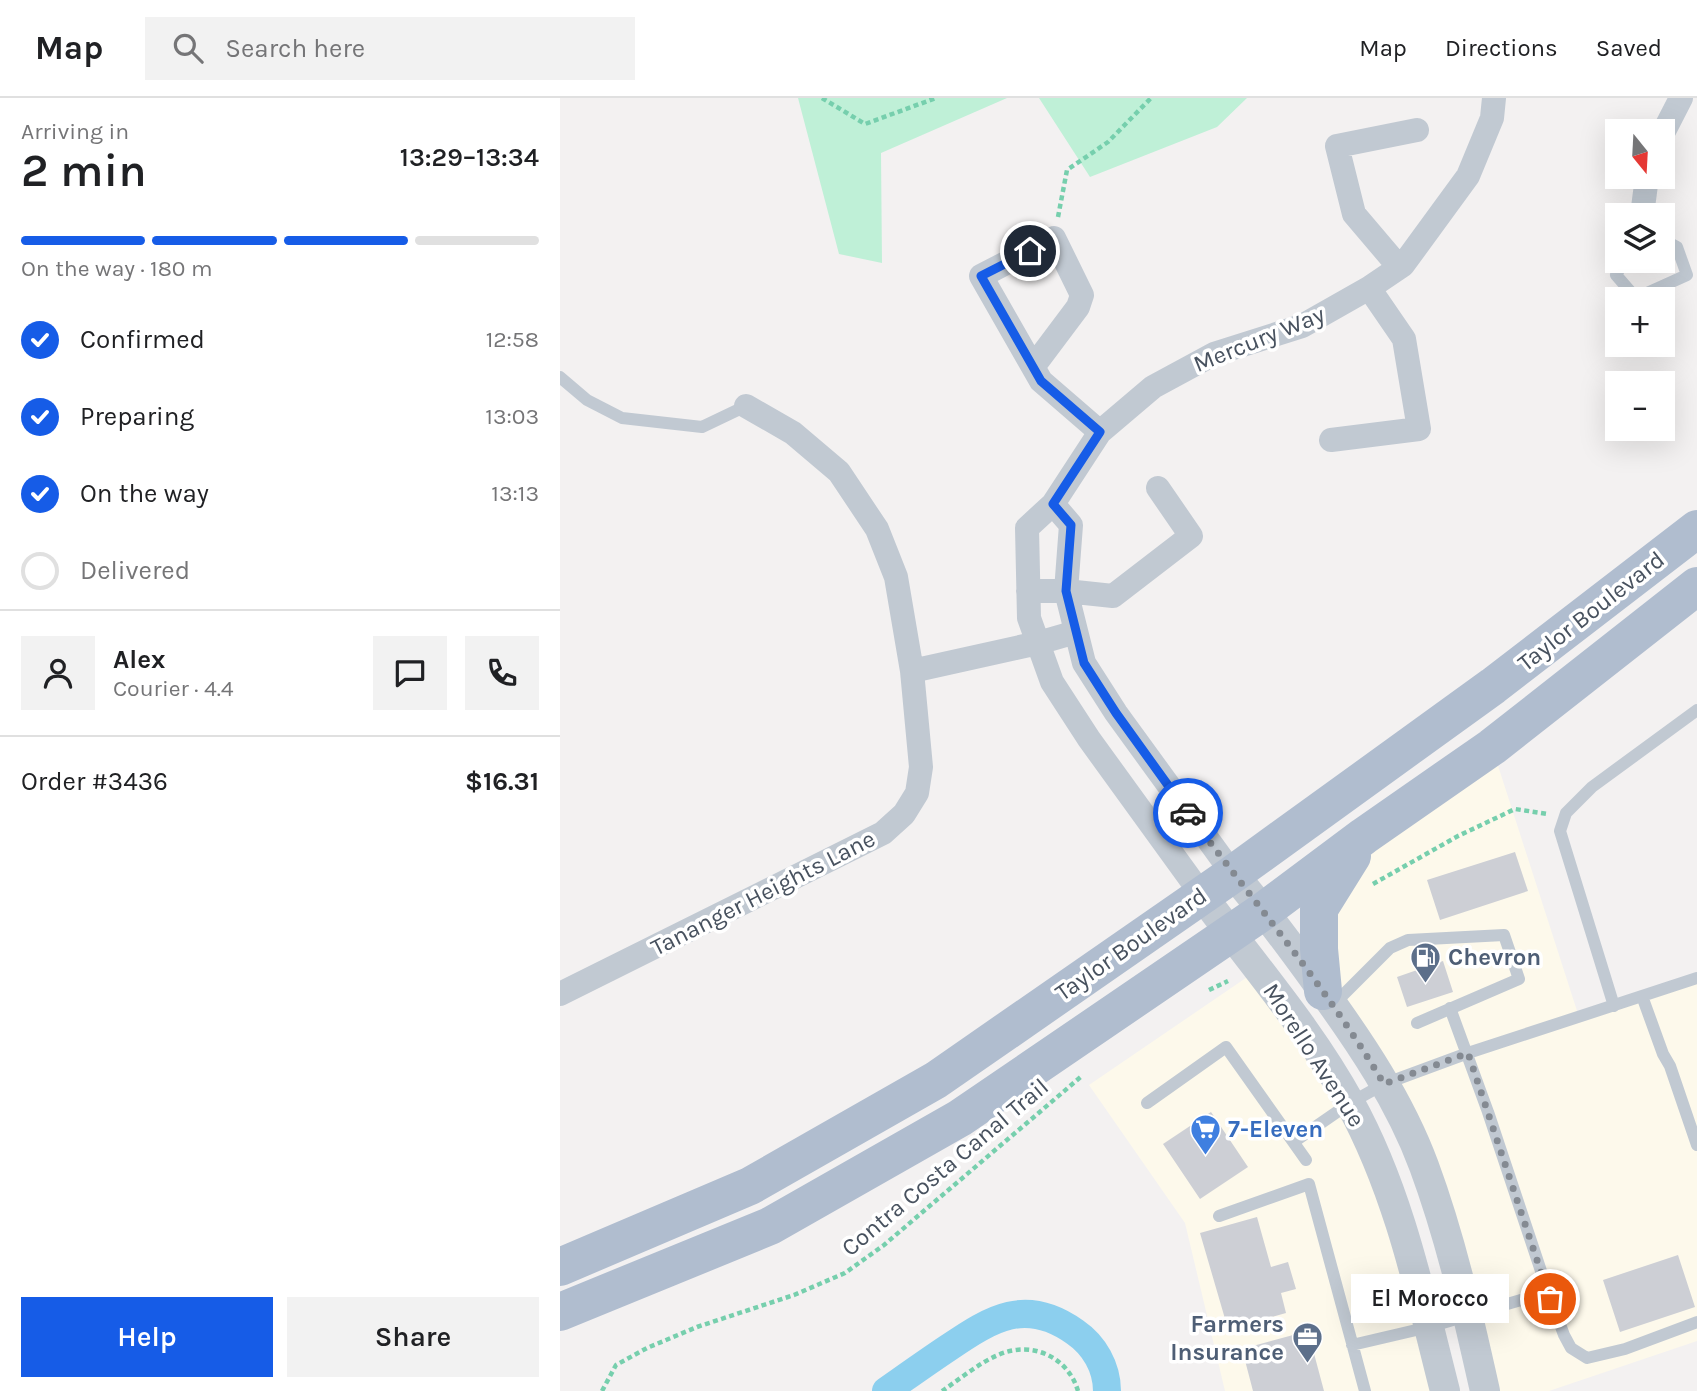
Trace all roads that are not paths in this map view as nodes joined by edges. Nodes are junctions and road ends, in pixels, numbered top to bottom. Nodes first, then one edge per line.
1 (1494, 98) edge
2 (1681, 98) edge
3 (1670, 119) edge
4 (1417, 130) dead end
5 (1675, 246) edge
6 (1399, 267) junction
7 (1617, 273) edge
8 (1369, 288) junction
9 (1033, 367) junction
10 (560, 377) edge
11 (746, 407) joint
12 (1100, 432) junction
13 (1331, 440) dead end
14 (1158, 488) dead end
15 (1053, 504) junction
16 (1697, 529) edge
17 (1697, 586) edge
18 (1028, 591) junction
19 (1066, 591) junction
20 (1076, 632) junction
21 (1038, 643) junction
22 (912, 671) junction
23 (1697, 710) edge
24 (1364, 836) junction
25 (1233, 874) junction
26 (1202, 895) junction
27 (1265, 910) junction
28 (1230, 934) junction
29 (1697, 978) edge
30 (560, 994) edge
31 (1642, 996) junction
32 (1328, 998) junction
33 (1614, 1006) junction
34 (1450, 1009) junction
35 (1416, 1023) dead end
36 (1468, 1053) junction
37 (1384, 1084) junction
38 (1147, 1103) dead end
39 (1350, 1103) junction
40 (1295, 1141) junction
41 (1697, 1145) edge
42 (1306, 1160) dead end
43 (1219, 1216) dead end
44 (560, 1267) edge
45 (1548, 1292) junction
46 (560, 1312) edge
47 (1469, 1316) junction
48 (1697, 1322) edge
49 (1429, 1327) junction
50 (1352, 1345) junction
51 (1365, 1391) edge
52 (1445, 1391) edge
53 (1485, 1391) edge

1 - 6 street, Mercury Way
2 - 3 street
4 - 6 street
5 - 7 lane
6 - 8 street, Mercury Way
8 - 12 street, Mercury Way
8 - 13 street
9 - 9 street
9 - 12 street
10 - 11 lane
11 - 22 street, Tananger Heights Lane
12 - 15 street, Mercury Way
14 - 19 street
15 - 18 street, Mercury Way
15 - 19 street
16 - 25 main road, Taylor Boulevard
17 - 24 main road, Taylor Boulevard
18 - 19 street
18 - 21 street, Mercury Way
19 - 20 street
20 - 21 street
20 - 25 street
21 - 22 street
21 - 26 street, Mercury Way
22 - 30 street, Tananger Heights Lane
23 - 33 lane
24 - 27 main road, Taylor Boulevard
24 - 32 main road
25 - 26 main road, Taylor Boulevard
25 - 27 street, Morello Avenue
26 - 28 street, Morello Avenue
26 - 44 main road, Taylor Boulevard
27 - 28 main road, Taylor Boulevard
27 - 32 street, Morello Avenue
28 - 39 street, Morello Avenue
28 - 46 main road, Taylor Boulevard
29 - 31 lane
31 - 33 lane
31 - 41 lane
32 - 34 lane
32 - 37 street, Morello Avenue
33 - 36 lane
34 - 35 lane
34 - 36 lane
36 - 37 lane
36 - 45 lane
37 - 39 lane
37 - 47 street, Morello Avenue
38 - 40 lane
39 - 40 lane
39 - 49 street, Morello Avenue
40 - 42 lane
43 - 50 lane
45 - 47 lane
45 - 48 lane
47 - 49 lane
47 - 53 street, Morello Avenue
49 - 50 lane
49 - 52 street, Morello Avenue
50 - 51 lane

